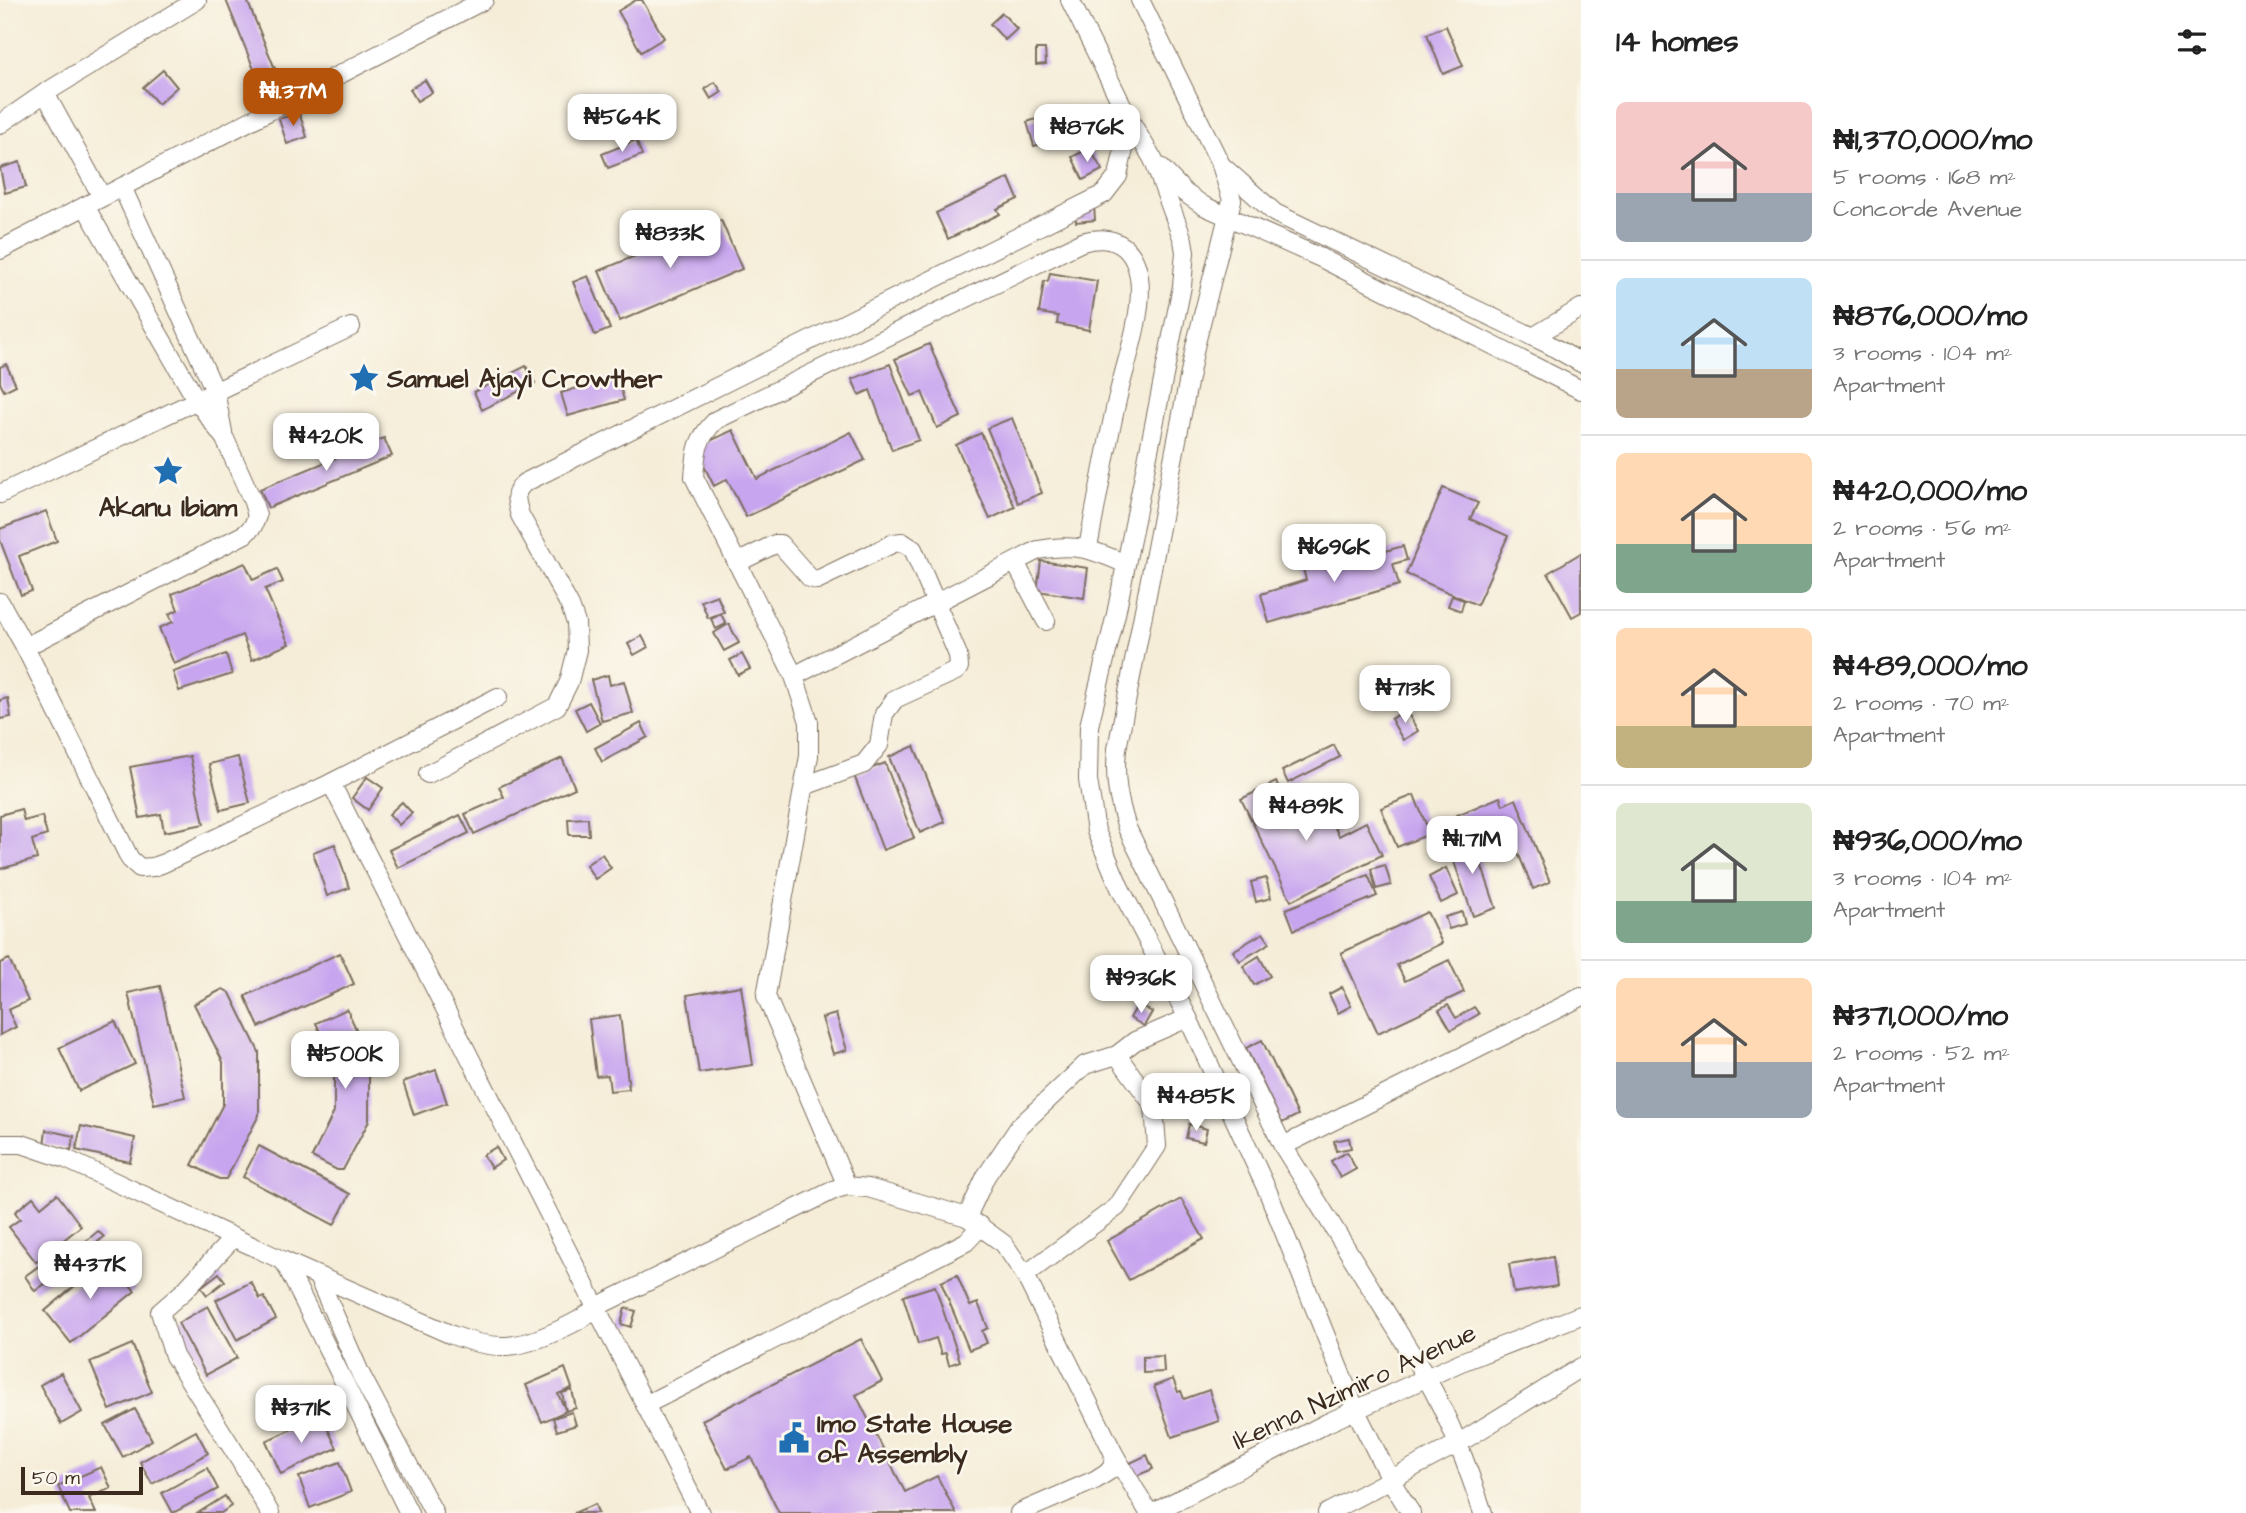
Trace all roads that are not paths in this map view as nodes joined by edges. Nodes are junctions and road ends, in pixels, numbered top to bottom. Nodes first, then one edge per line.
1 (484, 0) edge
2 (1070, 0) edge
3 (1140, 0) edge
4 (194, 1) edge
5 (45, 93) junction
6 (1130, 121) junction
7 (0, 124) edge
8 (1153, 159) junction
9 (1221, 165) junction
10 (121, 187) junction
11 (102, 197) junction
12 (85, 206) junction
13 (1227, 219) junction
14 (0, 250) edge
15 (1581, 308) edge
16 (351, 327) dead end
17 (1533, 337) junction
18 (1581, 363) edge
19 (1581, 390) edge
20 (215, 391) junction
21 (197, 401) junction
22 (225, 439) junction
23 (0, 494) edge
24 (1088, 548) junction
25 (1015, 562) junction
26 (737, 563) junction
27 (1126, 564) junction
28 (0, 602) edge
29 (937, 602) junction
30 (1046, 621) dead end
31 (25, 647) junction
32 (794, 676) junction
33 (498, 697) dead end
34 (428, 774) dead end
35 (331, 783) junction
36 (804, 786) junction
37 (1119, 802) junction
38 (1092, 805) junction
39 (1581, 997) edge
40 (1188, 1018) junction
41 (1117, 1055) junction
42 (0, 1144) edge
43 (1283, 1146) junction
44 (847, 1186) junction
45 (974, 1221) junction
46 (233, 1238) junction
47 (284, 1261) junction
48 (1025, 1275) junction
49 (318, 1277) junction
50 (596, 1307) junction
51 (1581, 1315) edge
52 (1581, 1367) edge
53 (1426, 1377) junction
54 (645, 1405) junction
55 (1356, 1411) junction
56 (1459, 1443) junction
57 (1114, 1454) junction
58 (1391, 1480) junction
59 (270, 1513) edge
60 (409, 1513) edge
61 (434, 1513) edge
62 (700, 1513) edge
63 (1019, 1513) edge
64 (1151, 1513) edge
65 (1327, 1513) edge
66 (1410, 1513) edge
67 (1483, 1513) edge

1 - 10 street
2 - 6 street
3 - 9 street
4 - 5 street
5 - 7 street
5 - 11 street
6 - 8 street
6 - 34 street
8 - 13 street
8 - 27 street
9 - 13 street
9 - 17 street
10 - 11 street
10 - 20 street
11 - 12 street
12 - 14 street
12 - 21 street
13 - 19 street
13 - 37 street
15 - 17 street
16 - 20 street
17 - 18 street
20 - 21 street
20 - 22 street
21 - 22 street
21 - 23 street
22 - 31 street
24 - 25 street
24 - 26 street
24 - 27 street
25 - 29 street
25 - 30 street
26 - 29 street
26 - 32 street
27 - 38 street
28 - 31 street
29 - 32 street
29 - 36 street
31 - 35 street
32 - 36 street
33 - 35 street
35 - 50 street
36 - 44 street
37 - 38 street
37 - 43 street
38 - 40 street
39 - 43 street
40 - 41 street
40 - 55 street
41 - 45 street
41 - 48 street
42 - 46 street
43 - 53 street
44 - 45 street
44 - 50 street
45 - 48 street
45 - 54 street
46 - 47 street
46 - 59 street
47 - 49 street
47 - 60 street
48 - 57 street
49 - 50 street
49 - 61 street
50 - 54 street
51 - 53 street, Ikenna Nzimiro Avenue
52 - 56 street
53 - 55 street, Ikenna Nzimiro Avenue
53 - 56 street
54 - 62 street
55 - 58 street
55 - 64 street, Ikenna Nzimiro Avenue
56 - 58 street
56 - 67 street
57 - 63 street
57 - 64 street
58 - 65 street
58 - 66 street

